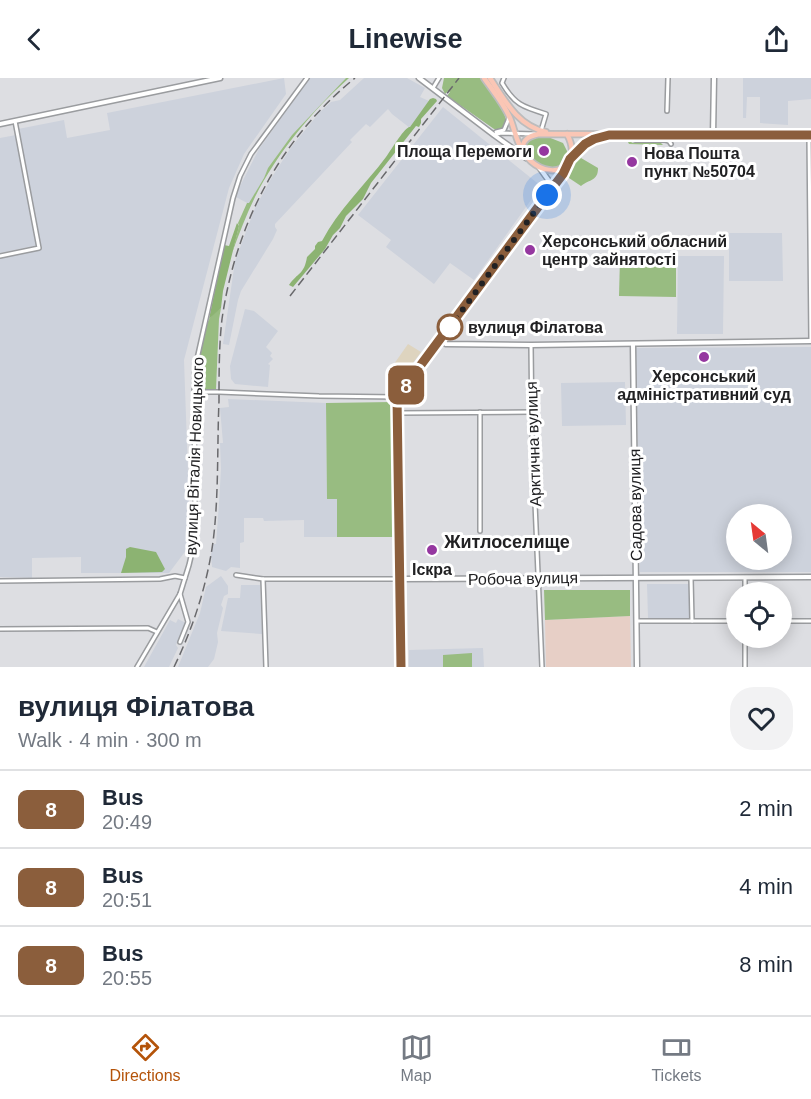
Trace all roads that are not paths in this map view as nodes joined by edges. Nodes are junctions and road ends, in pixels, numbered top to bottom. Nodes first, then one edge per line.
1 (220, 78) edge
2 (307, 78) edge
3 (419, 78) edge
4 (439, 78) edge
5 (484, 78) edge
6 (490, 78) edge
7 (504, 78) edge
8 (668, 78) edge
9 (714, 78) edge
10 (433, 88) junction
11 (667, 111) dead end
12 (509, 117) junction
13 (15, 121) junction
14 (0, 124) edge
15 (540, 133) junction
16 (495, 134) junction
17 (515, 134) junction
18 (567, 134) junction
19 (609, 135) junction
20 (624, 135) junction
21 (713, 135) junction
22 (810, 135) edge
23 (671, 144) dead end
24 (522, 152) junction
25 (570, 159) junction
26 (530, 160) junction
27 (538, 166) junction
28 (566, 166) junction
29 (547, 195) junction
30 (0, 256) edge
31 (440, 340) junction
32 (811, 341) edge
33 (633, 344) junction
34 (531, 345) junction
35 (194, 392) junction
36 (397, 397) junction
37 (480, 412) junction
38 (532, 412) junction
39 (397, 413) junction
40 (480, 531) dead end
41 (236, 575) dead end
42 (637, 577) junction
43 (811, 577) edge
44 (185, 578) junction
45 (540, 578) junction
46 (691, 578) junction
47 (745, 578) junction
48 (263, 579) junction
49 (399, 579) junction
50 (0, 581) edge
51 (745, 582) edge
52 (180, 594) junction
53 (638, 621) junction
54 (692, 621) junction
55 (726, 621) edge
56 (792, 621) edge
57 (811, 621) edge
58 (0, 629) edge
59 (157, 633) junction
60 (180, 642) dead end
61 (745, 648) edge
62 (137, 667) edge
63 (266, 667) edge
64 (401, 667) edge
65 (542, 667) edge
66 (637, 667) edge
67 (745, 667) edge

1 - 13 street
2 - 35 street, вулиця Віталія Новицького
3 - 10 street
4 - 10 street
5 - 12 main road
6 - 15 main road
7 - 15 street
8 - 11 street
9 - 21 street
10 - 16 street
12 - 16 street
12 - 17 main road
13 - 14 street
13 - 30 street
15 - 17 street
15 - 18 main road
15 - 24 main road
16 - 17 street
16 - 26 street
17 - 24 main road
18 - 19 main road
18 - 25 main road
19 - 20 main road
19 - 25 main road
20 - 21 main road
20 - 23 street
21 - 22 main road
22 - 32 street
24 - 26 main road
25 - 28 main road
26 - 27 main road
27 - 28 main road
27 - 29 street
28 - 29 street
29 - 31 street
31 - 34 street
31 - 36 street
32 - 33 street
33 - 34 street
33 - 42 street, Садова вулиця
34 - 38 street, Арктична вулиця
35 - 36 street
35 - 44 street, вулиця Віталія Новицького
36 - 39 street
37 - 38 street
37 - 39 street
37 - 40 street
38 - 45 street, Арктична вулиця
39 - 49 street
41 - 48 street, Робоча вулиця
42 - 45 street, Робоча вулиця
42 - 46 street, Робоча вулиця
42 - 53 street, Садова вулиця
43 - 47 street, Робоча вулиця
44 - 50 street
44 - 52 street, вулиця Віталія Новицького
45 - 49 street, Робоча вулиця
45 - 65 street, Арктична вулиця
46 - 47 street, Робоча вулиця
46 - 54 street
47 - 51 street
48 - 49 street, Робоча вулиця
48 - 63 street
49 - 64 street
52 - 59 street, вулиця Віталія Новицького
52 - 60 street
53 - 54 street
53 - 66 street, Садова вулиця
54 - 55 street
56 - 57 street
58 - 59 street
59 - 62 street, вулиця Віталія Новицького
61 - 67 street

